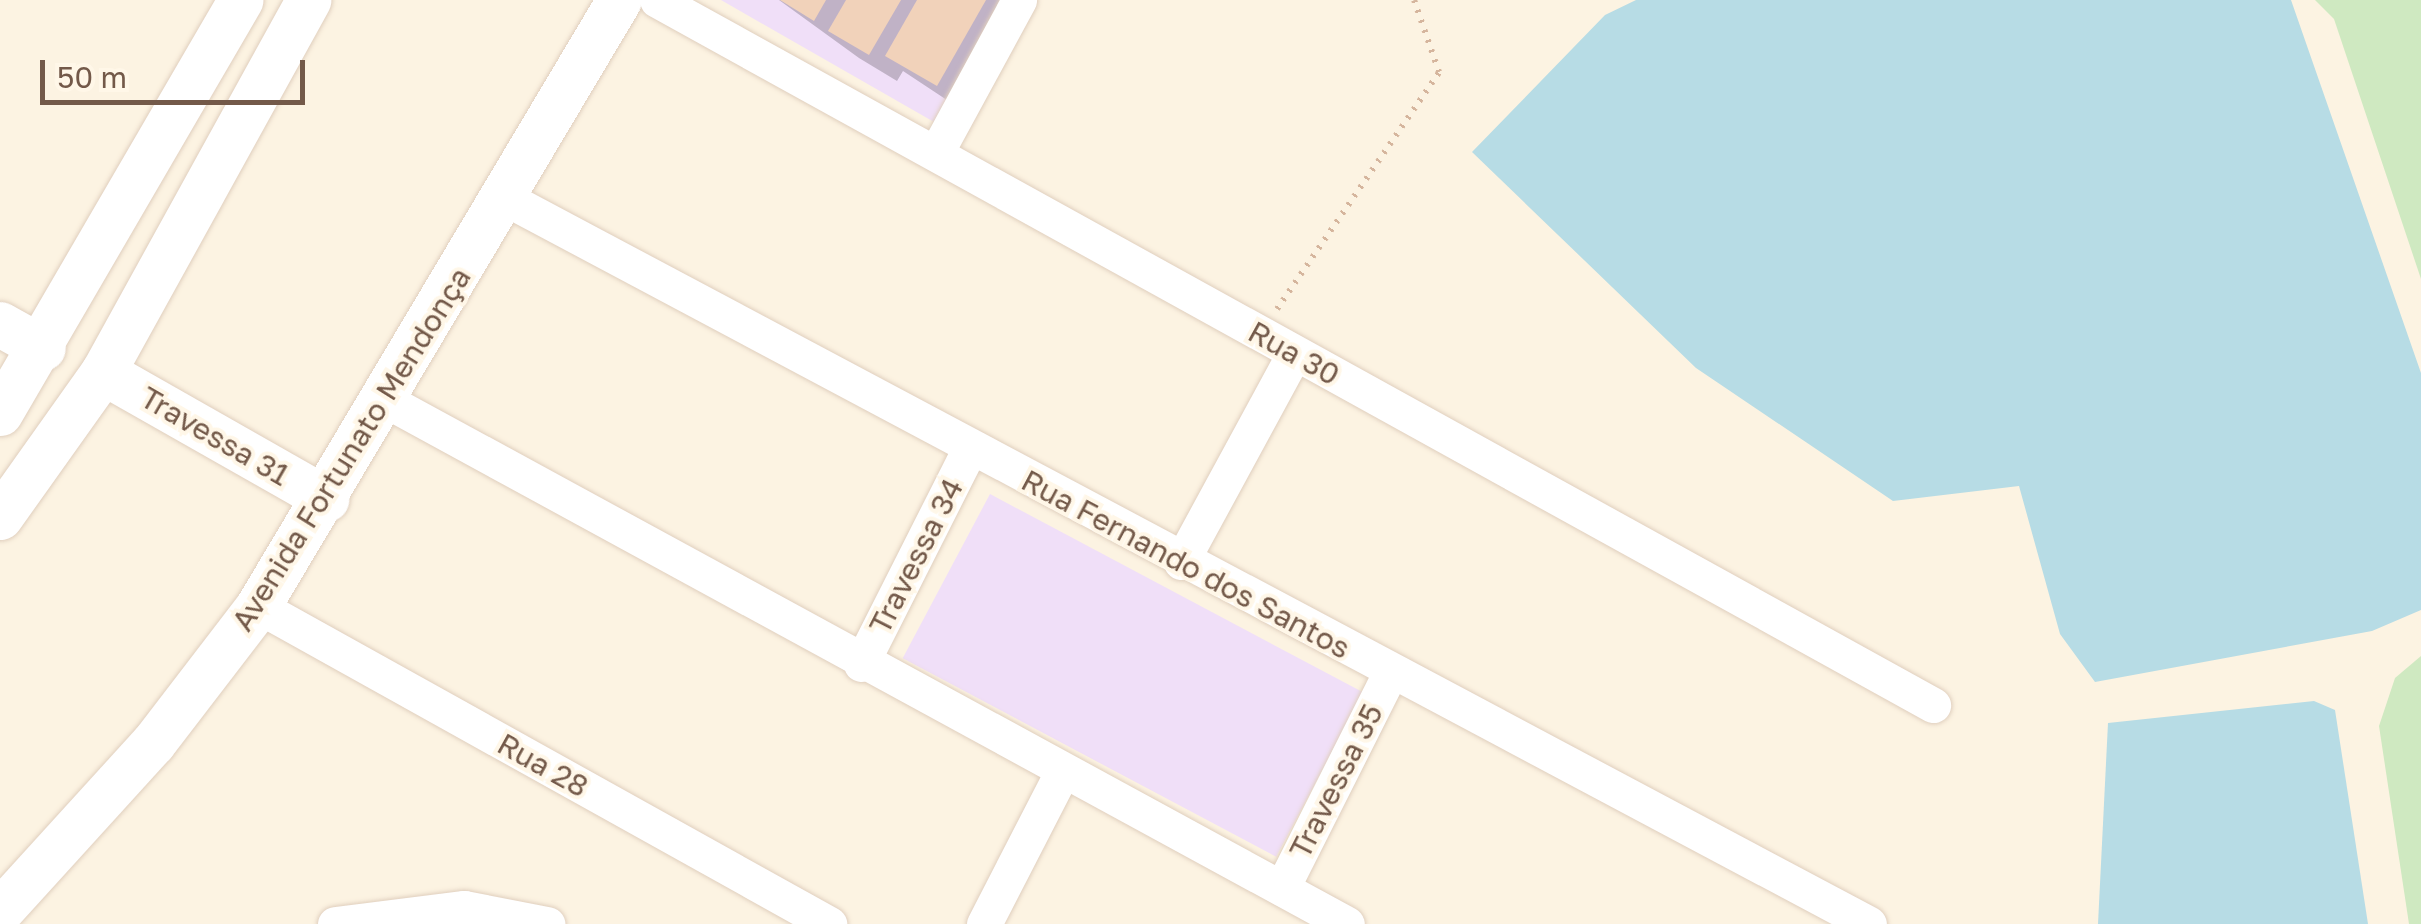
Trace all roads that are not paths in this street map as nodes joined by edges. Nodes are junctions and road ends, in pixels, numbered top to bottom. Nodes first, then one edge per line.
1 (240, 0) edge
2 (308, 0) edge
3 (619, 0) edge
4 (657, 0) edge
5 (1018, 0) edge
6 (936, 150) junction
7 (505, 198) junction
8 (0, 324) edge
9 (44, 348) junction
10 (1294, 354) junction
11 (104, 372) junction
12 (387, 401) junction
13 (0, 413) edge
14 (970, 448) junction
15 (326, 499) junction
16 (0, 518) edge
17 (1181, 562) junction
18 (258, 606) junction
19 (862, 664) junction
20 (1390, 673) junction
21 (1933, 704) dead end
22 (1061, 774) junction
23 (1282, 888) junction
24 (0, 912) edge
25 (335, 924) edge
26 (547, 924) edge
27 (829, 924) edge
28 (984, 924) edge
29 (1347, 924) edge
30 (1869, 924) edge

1 - 9 street
2 - 11 street
3 - 7 street, Avenida Fortunato Mendonça
4 - 6 street, Rua 30
5 - 6 street
6 - 10 street, Rua 30
7 - 12 street, Avenida Fortunato Mendonça
7 - 14 street, Rua Fernando dos Santos
8 - 9 street
9 - 13 street
10 - 17 street
10 - 21 street, Rua 30
11 - 15 street, Travessa 31
11 - 16 street
12 - 15 street, Avenida Fortunato Mendonça
12 - 19 street
14 - 17 street, Rua Fernando dos Santos
14 - 19 street, Travessa 34
15 - 18 street, Avenida Fortunato Mendonça
17 - 20 street, Rua Fernando dos Santos
18 - 24 street, Avenida Fortunato Mendonça
18 - 27 street, Rua 28
19 - 22 street
20 - 23 street, Travessa 35
20 - 30 street, Rua Fernando dos Santos
22 - 23 street
22 - 28 street
23 - 29 street
25 - 26 street

